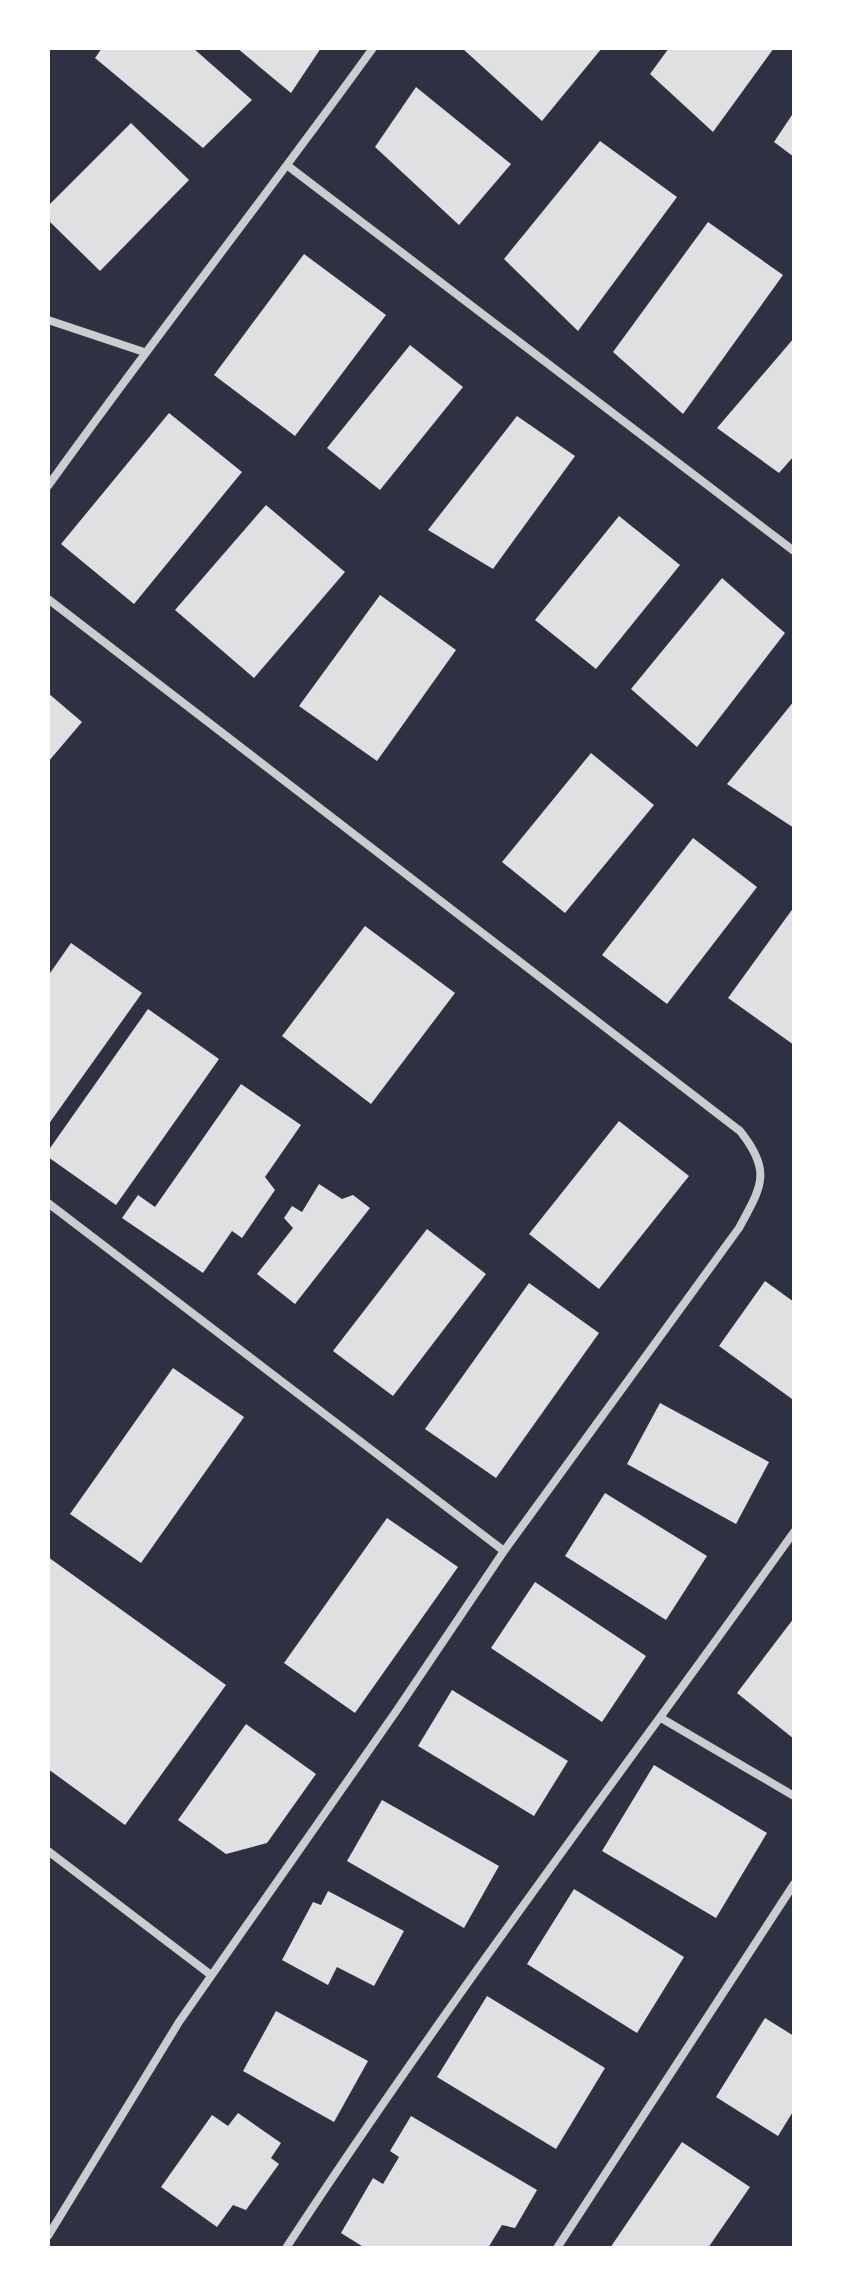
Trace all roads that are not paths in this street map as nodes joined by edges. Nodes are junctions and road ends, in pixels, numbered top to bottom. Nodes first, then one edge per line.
1 (373, 48) edge
2 (288, 166) junction
3 (48, 320) edge
4 (144, 352) junction
5 (48, 486) edge
6 (794, 551) edge
7 (48, 599) edge
8 (48, 1203) edge
9 (794, 1532) edge
10 (504, 1551) junction
11 (661, 1718) junction
12 (794, 1796) edge
13 (48, 1851) edge
14 (794, 1884) edge
15 (211, 1975) junction
16 (48, 2236) edge
17 (286, 2248) edge
18 (557, 2248) edge

1 - 2 street
2 - 4 street
2 - 6 street
3 - 4 street
4 - 5 street
7 - 10 street
8 - 10 street
9 - 11 street
10 - 15 street
11 - 12 street
11 - 17 street
13 - 15 street
14 - 18 street
15 - 16 street

